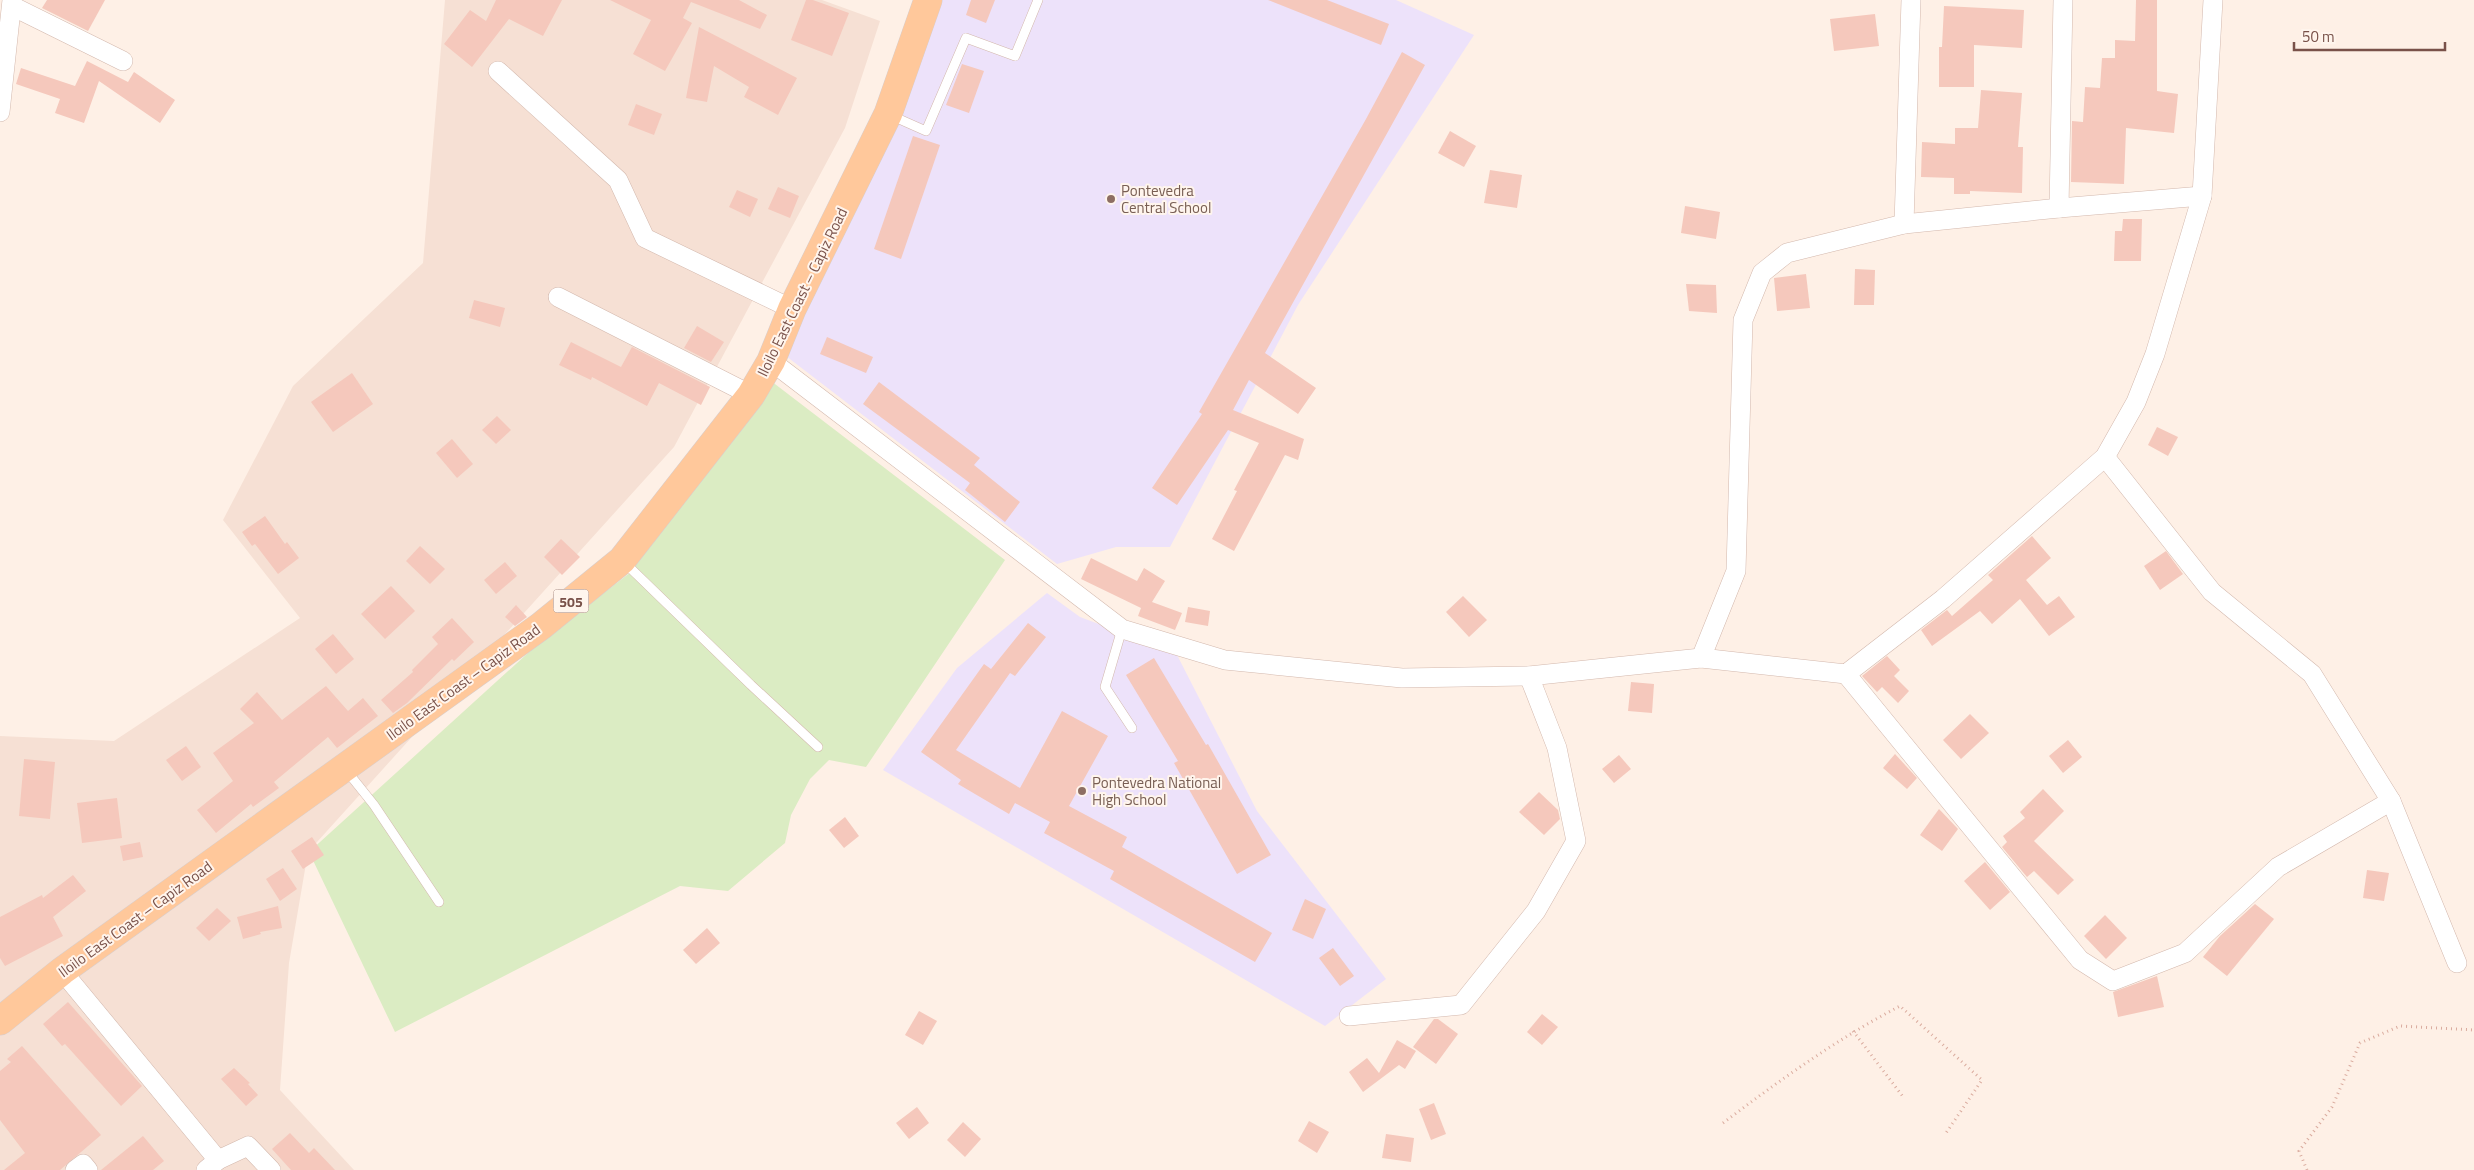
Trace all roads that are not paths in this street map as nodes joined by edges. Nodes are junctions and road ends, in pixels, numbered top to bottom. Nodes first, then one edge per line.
1 (928, 0) edge
2 (1038, 0) edge
3 (1911, 0) edge
4 (2063, 0) edge
5 (2213, 0) edge
6 (12, 3) edge
7 (123, 61) dead end
8 (498, 70) dead end
9 (0, 112) edge
10 (888, 114) junction
11 (2202, 196) junction
12 (2059, 208) junction
13 (1904, 224) junction
14 (558, 297) dead end
15 (792, 309) junction
16 (770, 362) junction
17 (751, 395) junction
18 (2105, 457) junction
19 (622, 560) junction
20 (1122, 629) junction
21 (1701, 658) junction
22 (1846, 674) junction
23 (1529, 676) junction
24 (1132, 728) dead end
25 (818, 747) dead end
26 (344, 768) junction
27 (2391, 801) junction
28 (439, 902) dead end
29 (2457, 963) dead end
30 (62, 971) junction
31 (1349, 1016) dead end
32 (0, 1021) edge
33 (212, 1165) edge
34 (75, 1170) edge
35 (88, 1170) edge
36 (271, 1170) edge

1 - 10 main road, Iloilo East Coast – Capiz Road / 505
2 - 10 lane
3 - 13 street
4 - 12 street
5 - 11 street
6 - 7 street
6 - 9 street
8 - 15 street
10 - 15 main road, Iloilo East Coast – Capiz Road / 505
11 - 12 street
11 - 18 street
12 - 13 street
13 - 21 street
14 - 17 street
15 - 16 main road, Iloilo East Coast – Capiz Road / 505
16 - 17 main road, Iloilo East Coast – Capiz Road / 505
16 - 20 street
17 - 19 main road, Iloilo East Coast – Capiz Road / 505
18 - 22 street
18 - 27 street
19 - 25 lane
19 - 26 main road, Iloilo East Coast – Capiz Road / 505
20 - 23 street
20 - 24 lane
21 - 22 street
21 - 23 street
22 - 27 street
23 - 31 street
26 - 28 lane
26 - 30 main road, Iloilo East Coast – Capiz Road / 505
27 - 29 street
30 - 32 main road, Iloilo East Coast – Capiz Road / 505
30 - 33 street
33 - 36 street
34 - 35 street

